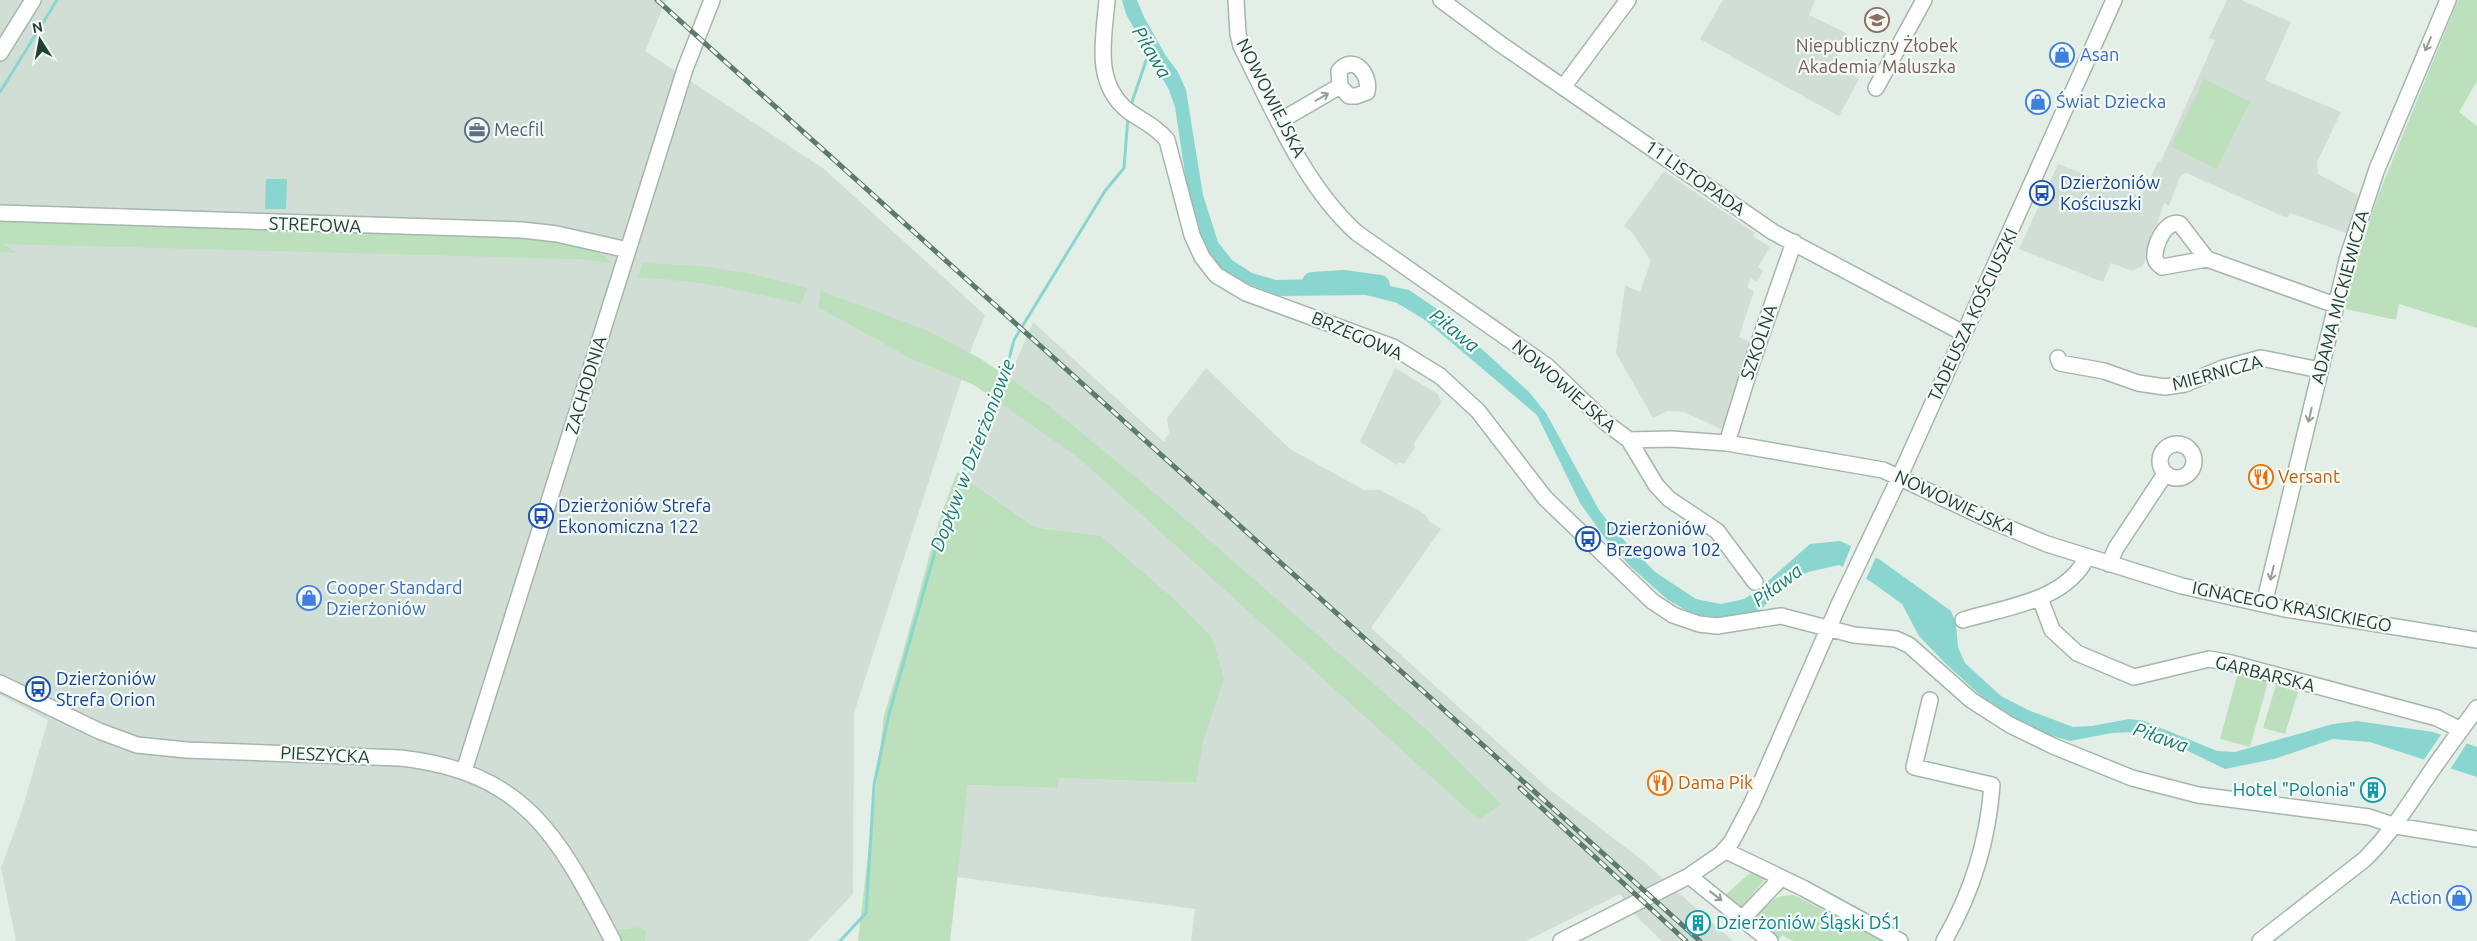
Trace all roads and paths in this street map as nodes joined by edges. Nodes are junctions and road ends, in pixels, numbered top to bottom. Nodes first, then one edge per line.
1 (33, 0) edge
2 (712, 0) edge
3 (1107, 0) edge
4 (1236, 0) edge
5 (1441, 0) edge
6 (1628, 0) edge
7 (1924, 0) edge
8 (2114, 0) edge
9 (2448, 0) edge
10 (0, 53) edge
11 (1340, 86) dead end
12 (1564, 86) junction
13 (1876, 88) dead end
14 (1280, 121) junction
15 (0, 213) edge
16 (1794, 242) junction
17 (628, 250) junction
18 (2207, 259) dead end
19 (2335, 304) junction
20 (1963, 333) junction
21 (2058, 358) dead end
22 (2320, 370) junction
23 (1629, 440) junction
24 (1727, 443) junction
25 (2165, 474) dead end
26 (1900, 476) junction
27 (2087, 557) junction
28 (2109, 564) junction
29 (1755, 582) dead end
30 (2040, 598) junction
31 (2264, 604) junction
32 (1963, 620) dead end
33 (1828, 629) junction
34 (2477, 640) edge
35 (0, 683) edge
36 (1930, 700) dead end
37 (2477, 708) edge
38 (2459, 732) junction
39 (464, 771) junction
40 (2396, 826) junction
41 (2477, 839) edge
42 (1724, 850) junction
43 (1689, 876) junction
44 (1781, 878) junction
45 (1743, 918) junction
46 (613, 941) edge
47 (1561, 941) edge
48 (1770, 941) edge
49 (1900, 941) edge
50 (1944, 941) edge
51 (2260, 941) edge

1 - 10 street
2 - 17 street, ZACHODNIA
3 - 33 street, BRZEGOWA
4 - 14 street, NOWOWIEJSKA
5 - 12 street, 11 LISTOPADA
6 - 12 street
7 - 13 street
8 - 20 street, TADEUSZA KOŚCIUSZKI
9 -> 19 street, ADAMA MICKIEWICZA
14 -> 11 street
12 - 16 street, 11 LISTOPADA
14 - 23 street, NOWOWIEJSKA
15 - 17 street, STREFOWA
16 - 20 street, 11 LISTOPADA
16 - 24 street, SZKOLNA
17 - 39 street, ZACHODNIA
18 - 19 street
19 - 22 street, ADAMA MICKIEWICZA
20 - 26 street, TADEUSZA KOŚCIUSZKI
21 - 22 street, MIERNICZA
22 -> 31 street, ADAMA MICKIEWICZA
23 - 24 street, NOWOWIEJSKA
23 - 29 street
24 - 26 street, NOWOWIEJSKA
25 - 28 street
26 - 27 street, NOWOWIEJSKA
26 - 33 street, TADEUSZA KOŚCIUSZKI
27 - 28 street, NOWOWIEJSKA
27 - 30 street
28 - 31 street, IGNACEGO KRASICKIEGO
30 - 32 street
30 - 38 street, GARBARSKA
31 - 34 street, IGNACEGO KRASICKIEGO
33 - 40 street, BRZEGOWA
33 - 42 street, TADEUSZA KOŚCIUSZKI
35 - 39 street, PIESZYCKA
36 - 50 street
37 - 38 street
38 - 40 street
39 - 46 street, PIESZYCKA
40 - 41 street, BRZEGOWA
40 - 51 street
42 - 43 street, TADEUSZA KOŚCIUSZKI
42 - 44 street
43 -> 45 street
43 - 47 street, TADEUSZA KOŚCIUSZKI
44 - 45 street
44 - 49 street
45 - 48 street

